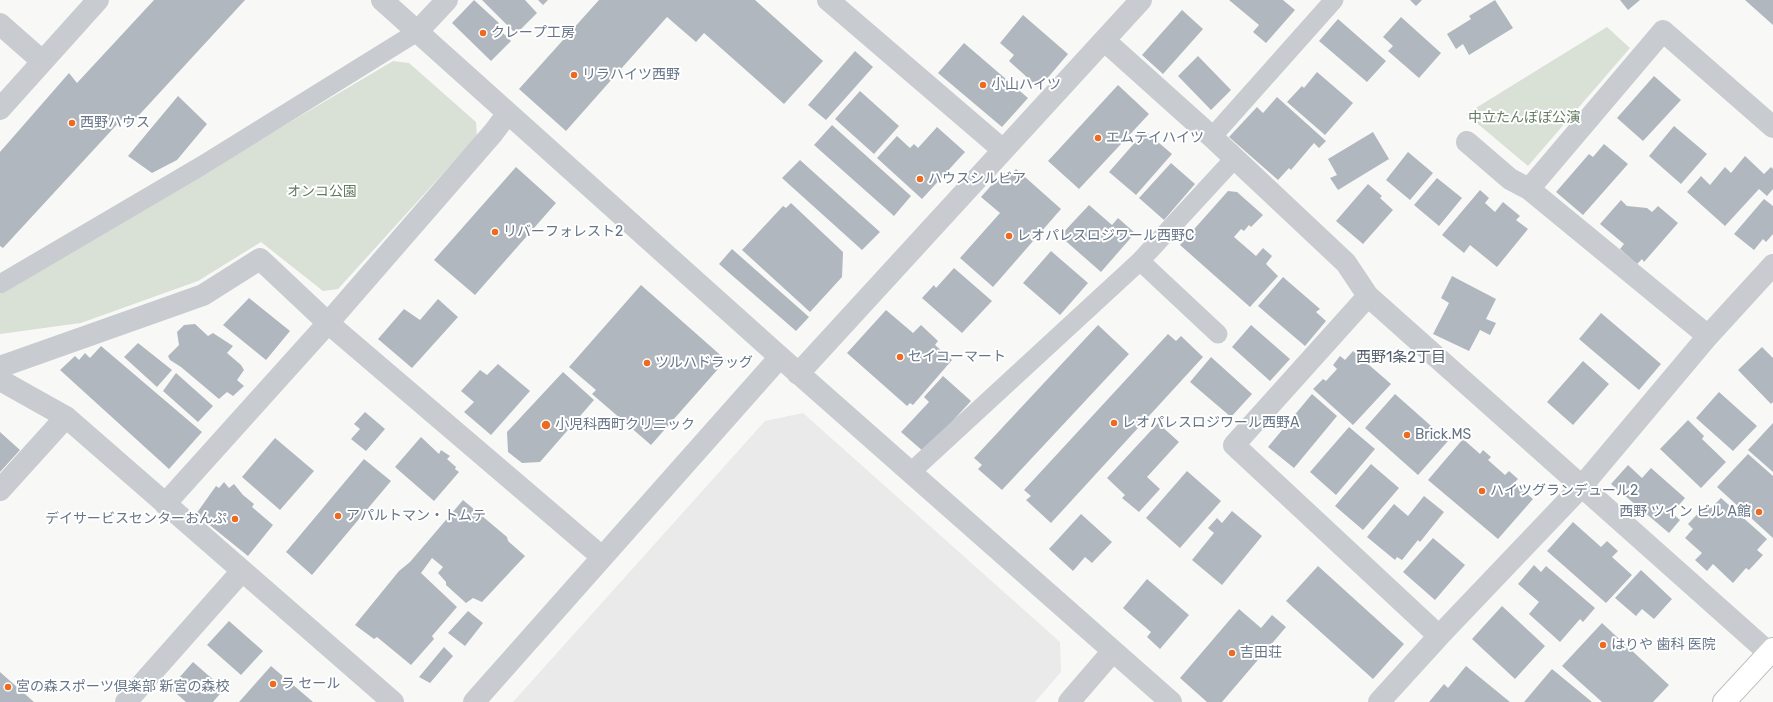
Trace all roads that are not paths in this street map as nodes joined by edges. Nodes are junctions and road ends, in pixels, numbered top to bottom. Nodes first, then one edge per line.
1 (98, 0) edge
2 (382, 0) edge
3 (446, 0) edge
4 (828, 0) edge
5 (1141, 0) edge
6 (1334, 0) edge
7 (0, 24) edge
8 (417, 32) junction
9 (1105, 41) junction
10 (42, 61) junction
11 (0, 109) edge
12 (508, 113) junction
13 (1773, 126) edge
14 (1212, 137) junction
15 (1467, 142) dead end
16 (1003, 150) junction
17 (1234, 159) junction
18 (1529, 189) junction
19 (1140, 261) junction
20 (1773, 265) edge
21 (0, 284) edge
22 (1368, 296) junction
23 (328, 323) junction
24 (1218, 334) dead end
25 (1708, 336) junction
26 (780, 358) junction
27 (0, 367) edge
28 (798, 374) junction
29 (0, 380) edge
30 (66, 417) junction
31 (911, 472) junction
32 (1582, 486) junction
33 (0, 490) edge
34 (165, 504) junction
35 (602, 557) junction
36 (242, 571) junction
37 (1439, 636) junction
38 (1114, 651) junction
39 (1771, 651) edge
40 (126, 702) edge
41 (393, 702) edge
42 (474, 702) edge
43 (1069, 702) edge
44 (1171, 702) edge
45 (1379, 702) edge
46 (1724, 702) edge

1 - 10 street
2 - 8 street
3 - 8 street
4 - 16 street
5 - 9 street
6 - 14 lane
7 - 10 street
8 - 12 street
8 - 21 lane
9 - 14 street
9 - 16 street
10 - 11 street
12 - 23 street
12 - 26 street
13 - 18 street
14 - 17 street
15 - 18 street
16 - 28 street
17 - 19 lane
17 - 22 street
18 - 25 street
19 - 24 lane
19 - 31 lane
20 - 25 street
22 - 32 street
22 - 37 street
23 - 27 street
23 - 34 street
23 - 35 street
25 - 32 street
26 - 28 street
26 - 35 street
28 - 31 street
29 - 30 street
30 - 33 street
30 - 34 street
31 - 38 street
32 - 37 street
32 - 39 street
34 - 36 street
35 - 42 street
36 - 40 street
36 - 41 street
37 - 45 street
38 - 43 street
38 - 44 street
39 - 46 street

